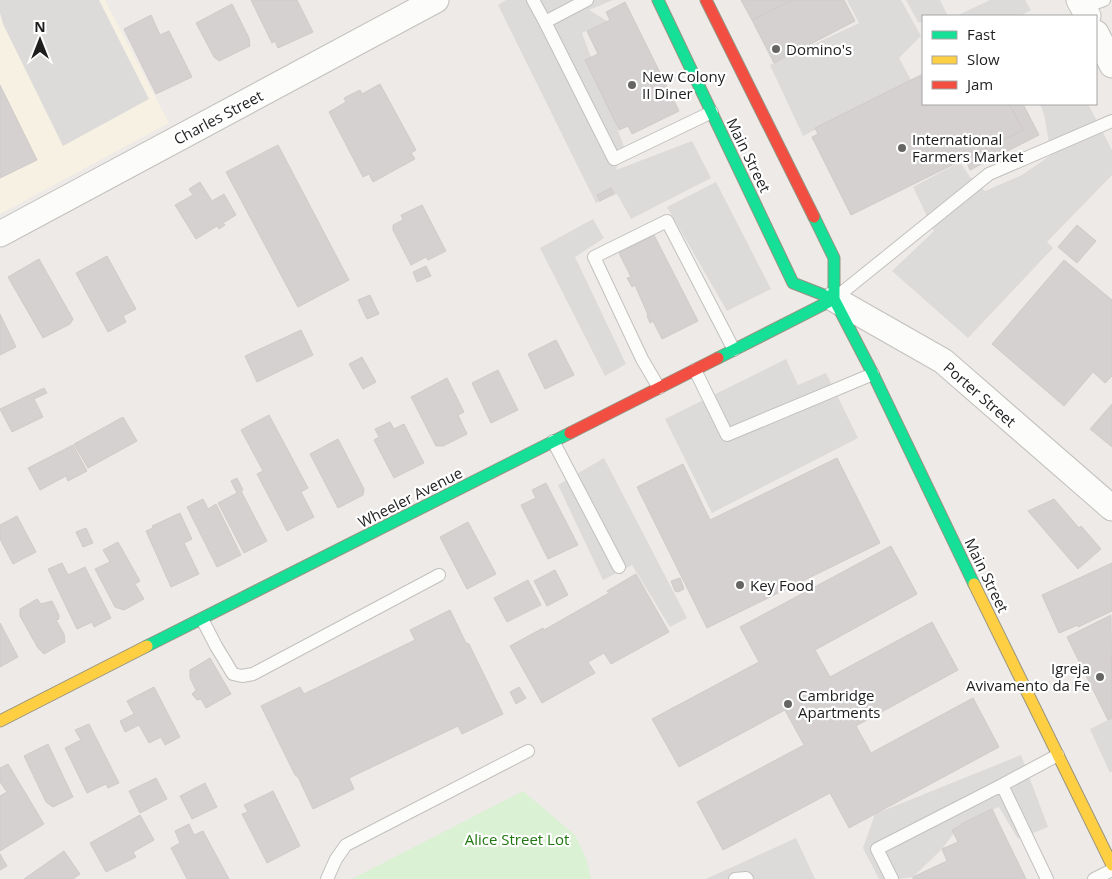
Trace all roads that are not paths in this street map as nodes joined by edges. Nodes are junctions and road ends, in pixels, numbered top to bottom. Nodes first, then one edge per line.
1 (436, 0) edge
2 (533, 0) edge
3 (587, 0) edge
4 (658, 0) edge
5 (706, 0) edge
6 (545, 22) junction
7 (1097, 35) edge
8 (1112, 66) edge
9 (712, 112) junction
10 (1112, 121) edge
11 (0, 234) edge
12 (834, 299) junction
13 (734, 350) junction
14 (695, 370) junction
15 (873, 374) junction
16 (659, 388) junction
17 (553, 441) junction
18 (1112, 508) edge
19 (619, 567) dead end
20 (439, 575) dead end
21 (202, 619) junction
22 (0, 721) edge
23 (528, 751) dead end
24 (1058, 754) junction
25 (1002, 785) junction
26 (1112, 865) edge
27 (1112, 870) edge
28 (327, 879) edge
29 (735, 879) edge
30 (747, 879) edge
31 (892, 879) edge
32 (1047, 879) edge
33 (1094, 879) edge

1 - 11 street, Charles Street
2 - 6 lane
3 - 6 lane
4 - 9 main road, Main Street
5 - 12 main road, Main Street
6 - 9 lane
7 - 8 street
9 - 12 main road, Main Street
10 - 12 lane
12 - 13 main road, Wheeler Avenue
12 - 15 main road, Main Street
12 - 18 street, Porter Street
13 - 14 main road, Wheeler Avenue
13 - 16 lane
14 - 15 lane
14 - 16 main road, Wheeler Avenue
15 - 24 main road, Main Street
16 - 17 main road, Wheeler Avenue
17 - 19 lane
17 - 21 main road, Wheeler Avenue
20 - 21 lane
21 - 22 main road, Wheeler Avenue
23 - 28 lane
24 - 25 lane
24 - 26 main road, Main Street
25 - 31 lane
25 - 32 lane
27 - 33 lane
29 - 30 lane

